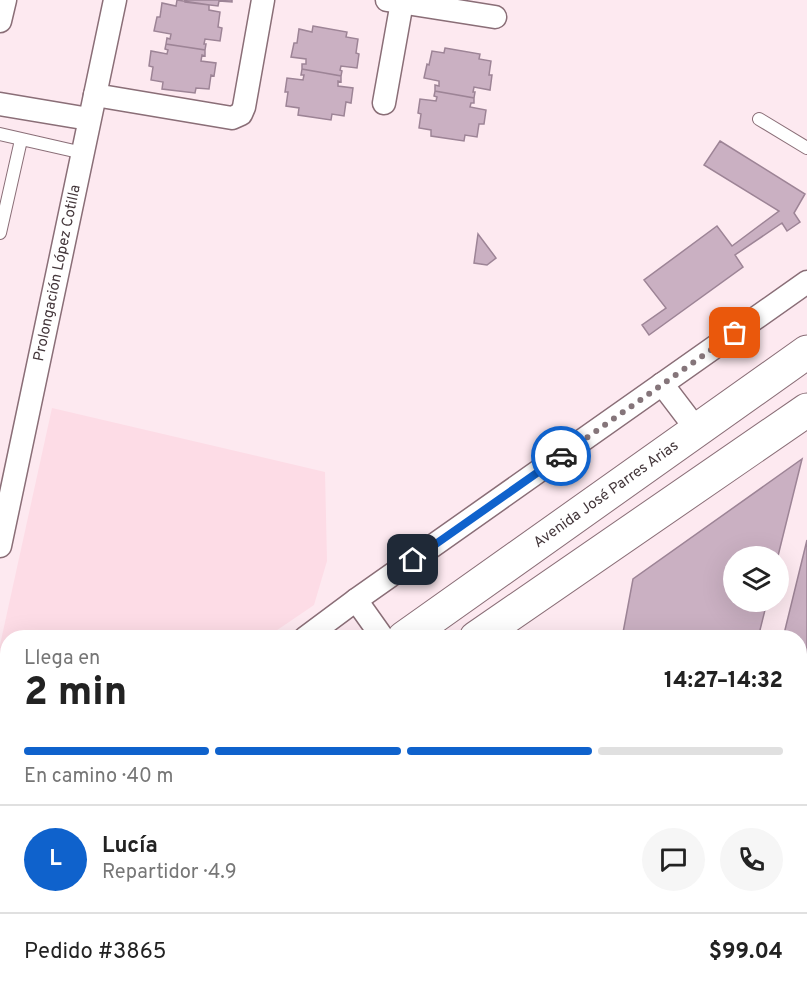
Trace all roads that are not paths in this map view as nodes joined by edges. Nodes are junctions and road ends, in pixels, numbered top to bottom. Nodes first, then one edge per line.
1 (4, 0) edge
2 (115, 0) edge
3 (263, 0) edge
4 (394, 1) edge
5 (495, 17) dead end
6 (0, 21) edge
7 (96, 95) junction
8 (384, 103) dead end
9 (0, 104) edge
10 (89, 119) junction
11 (759, 119) dead end
12 (0, 134) edge
13 (21, 140) junction
14 (807, 148) edge
15 (83, 153) junction
16 (0, 233) edge
17 (807, 282) edge
18 (807, 352) edge
19 (662, 384) junction
20 (807, 410) edge
21 (697, 430) junction
22 (0, 542) edge
23 (356, 600) junction
24 (316, 630) edge
25 (377, 630) edge
26 (415, 630) edge
27 (488, 630) edge

1 - 6 street
2 - 7 street, Prolongación López Cotilla
3 - 7 street
4 - 5 street
4 - 8 street
7 - 10 street, Prolongación López Cotilla
9 - 10 street
10 - 15 street, Prolongación López Cotilla
11 - 14 lane
12 - 13 lane
13 - 15 lane
13 - 16 lane
15 - 22 street, Prolongación López Cotilla
17 - 19 street
18 - 21 main road, Avenida José Parres Arias
19 - 21 street
19 - 23 street
20 - 27 main road
21 - 26 main road, Avenida José Parres Arias
23 - 24 street
23 - 25 street

